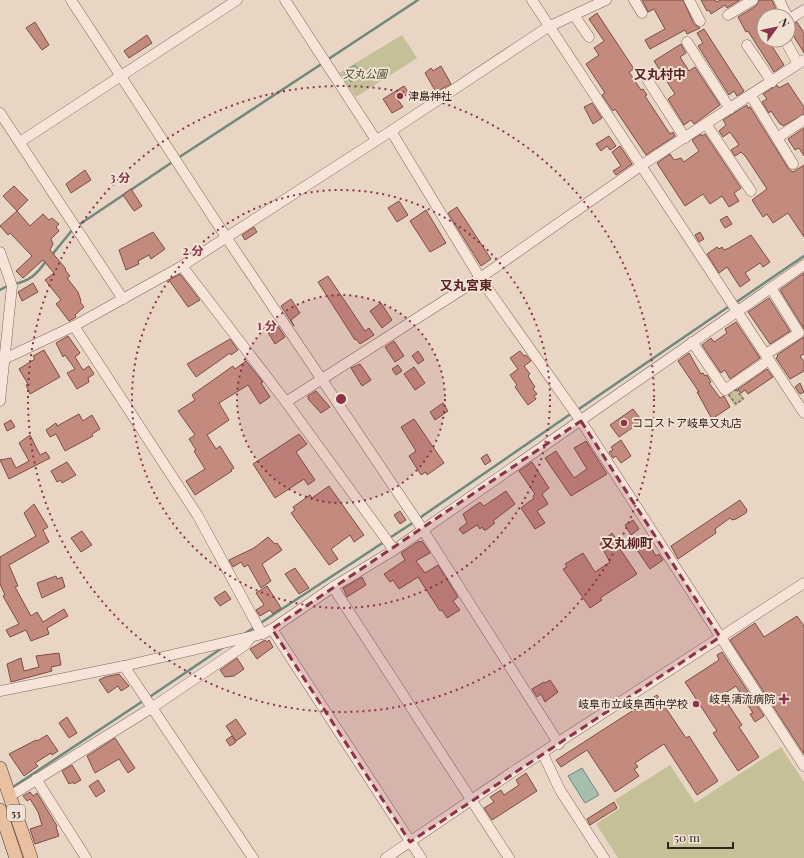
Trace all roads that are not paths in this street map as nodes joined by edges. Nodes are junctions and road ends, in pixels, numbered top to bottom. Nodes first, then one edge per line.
1 (71, 0) edge
2 (237, 0) edge
3 (286, 0) edge
4 (532, 0) edge
5 (606, 0) edge
6 (634, 0) edge
7 (689, 0) edge
8 (753, 0) edge
9 (642, 13) dead end
10 (728, 14) dead end
11 (574, 15) junction
12 (700, 21) dead end
13 (548, 27) junction
14 (590, 37) dead end
15 (687, 42) dead end
16 (747, 45) dead end
17 (791, 48) edge
18 (802, 64) edge
19 (643, 73) dead end
20 (120, 75) junction
21 (772, 82) junction
22 (751, 96) junction
23 (730, 109) junction
24 (0, 113) edge
25 (804, 120) edge
26 (706, 124) junction
27 (391, 131) junction
28 (685, 138) junction
29 (777, 138) junction
30 (376, 140) junction
31 (20, 142) junction
32 (793, 164) dead end
33 (642, 165) junction
34 (751, 191) dead end
35 (226, 237) junction
36 (0, 252) edge
37 (804, 265) edge
38 (182, 266) junction
39 (480, 278) junction
40 (771, 288) junction
41 (124, 299) junction
42 (738, 311) junction
43 (74, 326) junction
44 (692, 342) junction
45 (767, 357) junction
46 (2, 361) edge
47 (321, 381) junction
48 (0, 401) edge
49 (286, 402) junction
50 (804, 413) edge
51 (581, 421) junction
52 (423, 530) junction
53 (394, 550) junction
54 (804, 583) edge
55 (333, 587) junction
56 (272, 629) junction
57 (262, 634) junction
58 (720, 637) junction
59 (250, 638) junction
60 (124, 666) junction
61 (0, 691) edge
62 (153, 707) junction
63 (559, 744) junction
64 (543, 754) junction
65 (804, 766) edge
66 (0, 768) edge
67 (36, 779) junction
68 (10, 796) junction
69 (471, 800) junction
70 (0, 810) edge
71 (410, 842) junction
72 (16, 858) edge
73 (30, 858) edge
74 (86, 858) edge
75 (253, 858) edge
76 (386, 858) edge
77 (421, 858) edge
78 (508, 858) edge
79 (604, 858) edge

1 - 20 street
2 - 20 street
3 - 30 street
4 - 13 street
5 - 11 street
6 - 9 street
7 - 12 street
8 - 10 street
11 - 13 street
11 - 14 street
13 - 27 street
13 - 33 street
15 - 23 street
16 - 21 street
17 - 18 street
18 - 21 street
19 - 28 street
20 - 31 street
20 - 35 street
21 - 22 street
22 - 23 street
22 - 29 street
23 - 26 street
24 - 31 street
25 - 29 street
26 - 28 street
26 - 34 street
27 - 30 street
27 - 39 street
28 - 33 street
29 - 32 street
30 - 35 street
31 - 41 street
33 - 39 street
33 - 42 street
35 - 38 street
35 - 47 street
36 - 46 street
37 - 40 street
38 - 41 street
38 - 49 street
39 - 47 street
39 - 51 street
40 - 42 street
40 - 45 street
41 - 43 street
42 - 44 street
42 - 45 street
43 - 46 street
43 - 57 street
44 - 45 street
44 - 51 street
45 - 50 street
46 - 48 street
47 - 49 street
47 - 52 street
49 - 53 street
51 - 52 street
51 - 58 street
52 - 53 street
52 - 63 street
53 - 55 street
54 - 58 street
55 - 56 street
55 - 69 street
56 - 57 street
56 - 71 street
57 - 59 street
58 - 63 street
58 - 65 street
59 - 60 street
59 - 62 street
60 - 61 street
60 - 62 street
62 - 67 street
62 - 75 street
63 - 64 street
64 - 69 street
64 - 79 street
66 - 68 main road, 53
67 - 68 street
67 - 74 street
68 - 73 main road, 53
69 - 71 street
69 - 78 street
70 - 72 main road, 53
71 - 76 street
71 - 77 street

